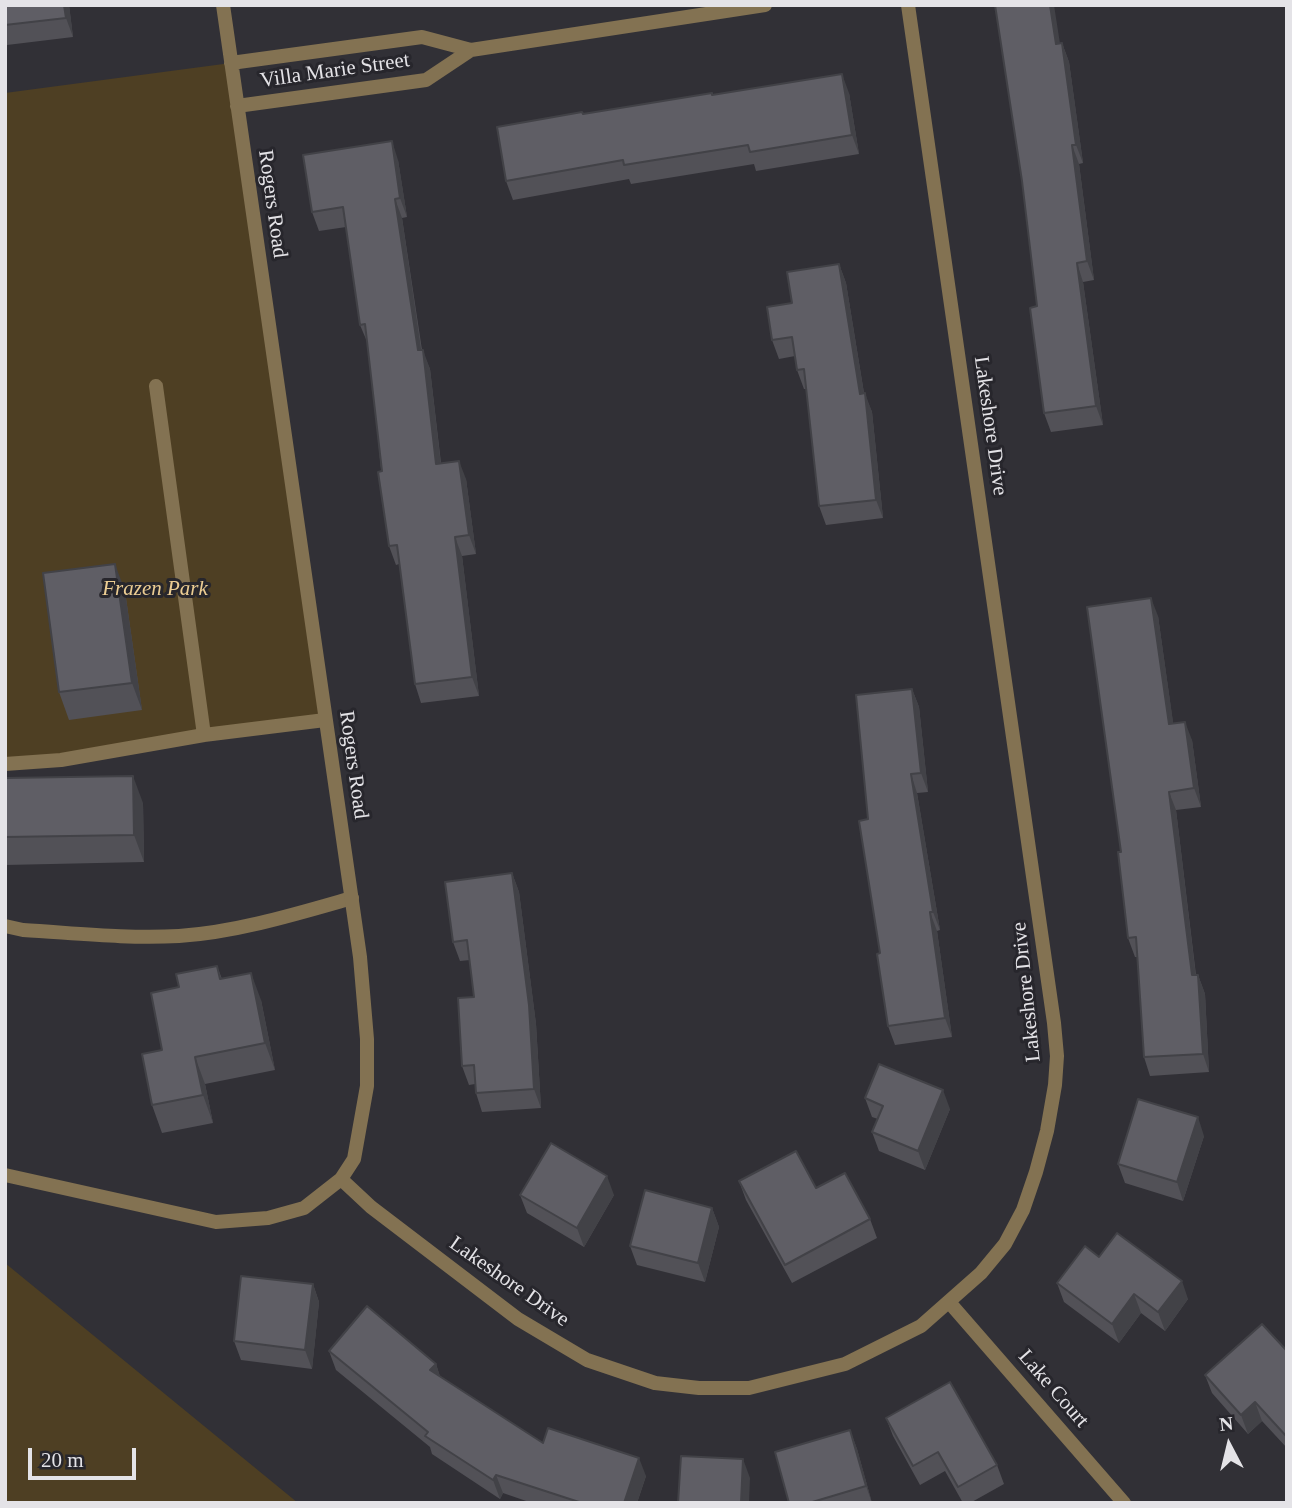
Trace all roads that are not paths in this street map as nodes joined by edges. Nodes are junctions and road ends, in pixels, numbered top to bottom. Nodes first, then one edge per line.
1 (223, 5) edge
2 (765, 5) edge
3 (908, 5) edge
4 (471, 50) junction
5 (232, 63) junction
6 (237, 106) junction
7 (156, 386) dead end
8 (326, 720) junction
9 (204, 735) junction
10 (5, 764) edge
11 (352, 898) junction
12 (5, 926) edge
13 (5, 1175) edge
14 (341, 1179) junction
15 (949, 1302) junction
16 (1125, 1503) edge

1 - 5 street, Rogers Road
2 - 4 street, Villa Marie Street
3 - 15 street, Lakeshore Drive
4 - 5 street, Villa Marie Street
4 - 6 street, Villa Marie Street
5 - 6 street, Rogers Road
6 - 8 street, Rogers Road
7 - 9 street
8 - 9 street
8 - 11 street, Rogers Road
9 - 10 street
11 - 12 street
11 - 14 street, Rogers Road
13 - 14 street, Rogers Road
14 - 15 street, Lakeshore Drive
15 - 16 street, Lake Court

